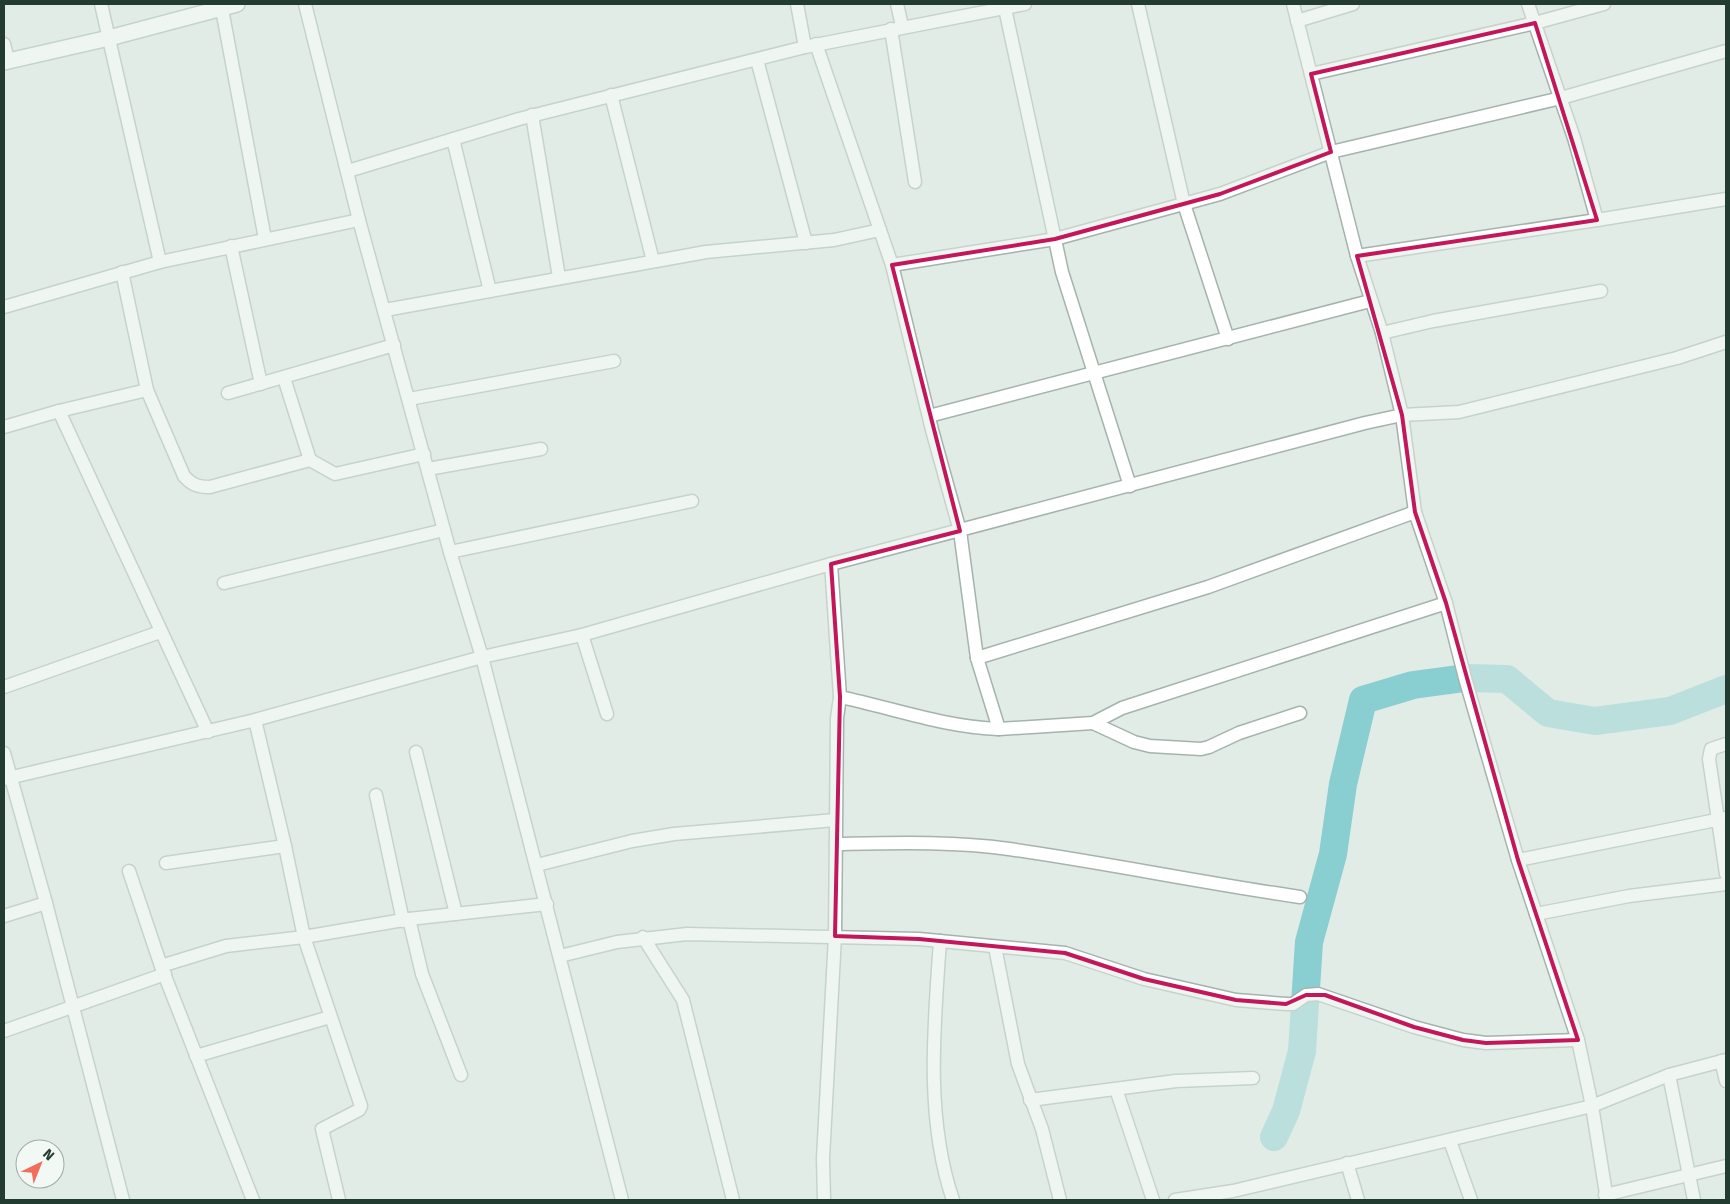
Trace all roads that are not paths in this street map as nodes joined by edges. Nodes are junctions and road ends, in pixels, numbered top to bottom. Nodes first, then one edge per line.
1 (101, 4) edge
2 (237, 4) edge
3 (305, 4) edge
4 (797, 4) edge
5 (897, 4) edge
6 (1024, 4) edge
7 (1138, 4) edge
8 (1293, 4) edge
9 (1353, 4) edge
10 (1528, 4) edge
11 (1604, 4) edge
12 (221, 6) edge
13 (1004, 6) edge
14 (1297, 21) junction
15 (1534, 23) junction
16 (896, 27) junction
17 (109, 38) junction
18 (4, 44) edge
19 (811, 45) junction
20 (1726, 51) edge
21 (757, 60) junction
22 (6, 61) edge
23 (1311, 74) junction
24 (612, 95) junction
25 (1561, 98) junction
26 (532, 116) junction
27 (452, 139) junction
28 (1331, 152) junction
29 (348, 171) junction
30 (915, 182) dead end
31 (1726, 199) edge
32 (1184, 204) junction
33 (359, 220) junction
34 (1597, 220) junction
35 (880, 230) junction
36 (265, 239) junction
37 (1055, 239) junction
38 (806, 242) junction
39 (231, 246) junction
40 (1357, 256) junction
41 (653, 261) junction
42 (160, 262) junction
43 (892, 264) junction
44 (122, 272) junction
45 (559, 277) junction
46 (490, 291) junction
47 (1601, 291) dead end
48 (1370, 301) junction
49 (4, 307) edge
50 (385, 310) junction
51 (1382, 333) junction
52 (1228, 339) junction
53 (1726, 342) edge
54 (394, 344) junction
55 (614, 361) dead end
56 (1094, 373) junction
57 (284, 378) junction
58 (261, 384) junction
59 (147, 390) junction
60 (228, 393) dead end
61 (409, 399) junction
62 (59, 410) junction
63 (1402, 415) junction
64 (929, 416) junction
65 (4, 427) edge
66 (541, 449) dead end
67 (424, 454) junction
68 (310, 460) junction
69 (428, 469) junction
70 (1130, 486) junction
71 (692, 501) dead end
72 (1415, 512) junction
73 (444, 530) junction
74 (960, 531) junction
75 (450, 552) junction
76 (831, 564) junction
77 (224, 583) dead end
78 (1446, 603) junction
79 (160, 632) junction
80 (582, 635) junction
81 (482, 657) junction
82 (978, 658) junction
83 (4, 687) edge
84 (840, 697) junction
85 (1300, 713) dead end
86 (607, 714) dead end
87 (255, 720) junction
88 (1093, 723) junction
89 (999, 729) junction
90 (208, 732) junction
91 (1726, 744) edge
92 (416, 752) dead end
93 (4, 753) edge
94 (7, 778) edge
95 (376, 795) dead end
96 (1722, 818) edge
97 (835, 820) junction
98 (836, 844) junction
99 (285, 846) junction
100 (1518, 860) junction
101 (166, 864) dead end
102 (537, 866) junction
103 (129, 872) dead end
104 (1726, 874) edge
105 (1726, 884) edge
106 (1300, 897) dead end
107 (46, 903) junction
108 (547, 904) junction
109 (456, 914) junction
110 (1536, 914) junction
111 (4, 916) edge
112 (406, 920) junction
113 (835, 936) junction
114 (304, 937) junction
115 (643, 938) junction
116 (940, 941) junction
117 (994, 946) junction
118 (560, 956) junction
119 (163, 970) junction
120 (73, 1008) junction
121 (330, 1017) junction
122 (4, 1032) edge
123 (1578, 1040) junction
124 (196, 1056) junction
125 (1724, 1061) edge
126 (460, 1075) dead end
127 (1669, 1076) junction
128 (1253, 1078) dead end
129 (1726, 1081) edge
130 (1116, 1089) junction
131 (1030, 1100) junction
132 (1592, 1106) junction
133 (1450, 1141) junction
134 (1347, 1163) junction
135 (1726, 1166) edge
136 (1689, 1174) junction
137 (1234, 1196) edge
138 (1606, 1198) edge
139 (1193, 1199) edge
140 (123, 1200) edge
141 (253, 1200) edge
142 (339, 1200) edge
143 (622, 1200) edge
144 (733, 1200) edge
145 (824, 1200) edge
146 (953, 1200) edge
147 (1060, 1200) edge
148 (1153, 1200) edge
149 (1175, 1200) edge
150 (1358, 1200) edge
151 (1471, 1200) edge
152 (1694, 1200) edge

1 - 17 street
2 - 12 street
3 - 29 street
4 - 19 street
5 - 16 street
6 - 13 street
7 - 32 street
8 - 14 street
9 - 14 street
10 - 15 street
11 - 15 street
12 - 17 street
12 - 36 street
13 - 16 street
13 - 37 street
14 - 23 street
15 - 23 street
15 - 25 street
16 - 19 street
16 - 30 street
17 - 22 street
17 - 42 street
18 - 22 street
19 - 21 street
19 - 35 street
20 - 25 street
21 - 24 street
21 - 38 street
23 - 28 street
24 - 26 street
24 - 41 street
25 - 28 street
25 - 34 street
26 - 27 street
26 - 45 street
27 - 29 street
27 - 46 street
28 - 32 street
28 - 40 street
29 - 33 street
31 - 34 street
32 - 37 street
32 - 52 street
33 - 36 street
33 - 50 street
34 - 40 street
35 - 38 street
35 - 43 street
36 - 39 street
37 - 43 street
37 - 56 street
38 - 41 street
39 - 42 street
39 - 58 street
40 - 48 street
41 - 45 street
42 - 44 street
43 - 64 street
44 - 49 street
44 - 59 street
45 - 46 street
46 - 50 street
47 - 51 street
48 - 51 street
48 - 52 street
50 - 54 street
51 - 63 street
52 - 56 street
53 - 63 street
54 - 57 street
54 - 61 street
55 - 61 street
56 - 64 street
56 - 70 street
57 - 58 street
57 - 68 street
58 - 60 street
59 - 62 street
59 - 68 street
61 - 67 street
62 - 65 street
62 - 79 street
63 - 70 street
63 - 72 street
64 - 74 street
66 - 69 street
67 - 68 street
67 - 69 street
69 - 73 street
70 - 74 street
71 - 75 street
72 - 78 street
72 - 82 street
73 - 75 street
73 - 77 street
74 - 76 street
74 - 82 street
75 - 81 street
76 - 80 street
76 - 84 street
78 - 88 street
78 - 100 street
79 - 83 street
79 - 90 street
80 - 81 street
80 - 86 street
81 - 87 street
81 - 102 street
82 - 89 street
84 - 89 street
84 - 97 street
85 - 88 street
87 - 90 street
87 - 99 street
88 - 89 street
90 - 94 street
91 - 96 street
92 - 109 street
93 - 94 street
94 - 107 street
95 - 112 street
96 - 100 street
96 - 104 street
97 - 98 street
97 - 102 street
98 - 106 street
98 - 113 street
99 - 101 street
99 - 114 street
100 - 110 street
102 - 108 street
103 - 119 street
105 - 110 street
107 - 111 street
107 - 120 street
108 - 109 street
108 - 118 street
109 - 112 street
110 - 123 street
112 - 114 street
112 - 126 street
113 - 115 street
113 - 116 street
113 - 145 street
114 - 119 street
114 - 121 street
115 - 118 street
115 - 144 street
116 - 117 street
116 - 146 street
117 - 123 street
117 - 131 street
118 - 143 street
119 - 120 street
119 - 124 street
120 - 122 street
120 - 140 street
121 - 124 street
121 - 142 street
123 - 132 street
124 - 141 street
125 - 127 street
125 - 129 street
127 - 132 street
127 - 136 street
128 - 130 street
130 - 131 street
130 - 148 street
131 - 147 street
132 - 133 street
132 - 138 street
133 - 134 street
133 - 151 street
134 - 137 street
134 - 150 street
135 - 136 street
136 - 138 street
136 - 152 street
137 - 139 street
139 - 149 street

